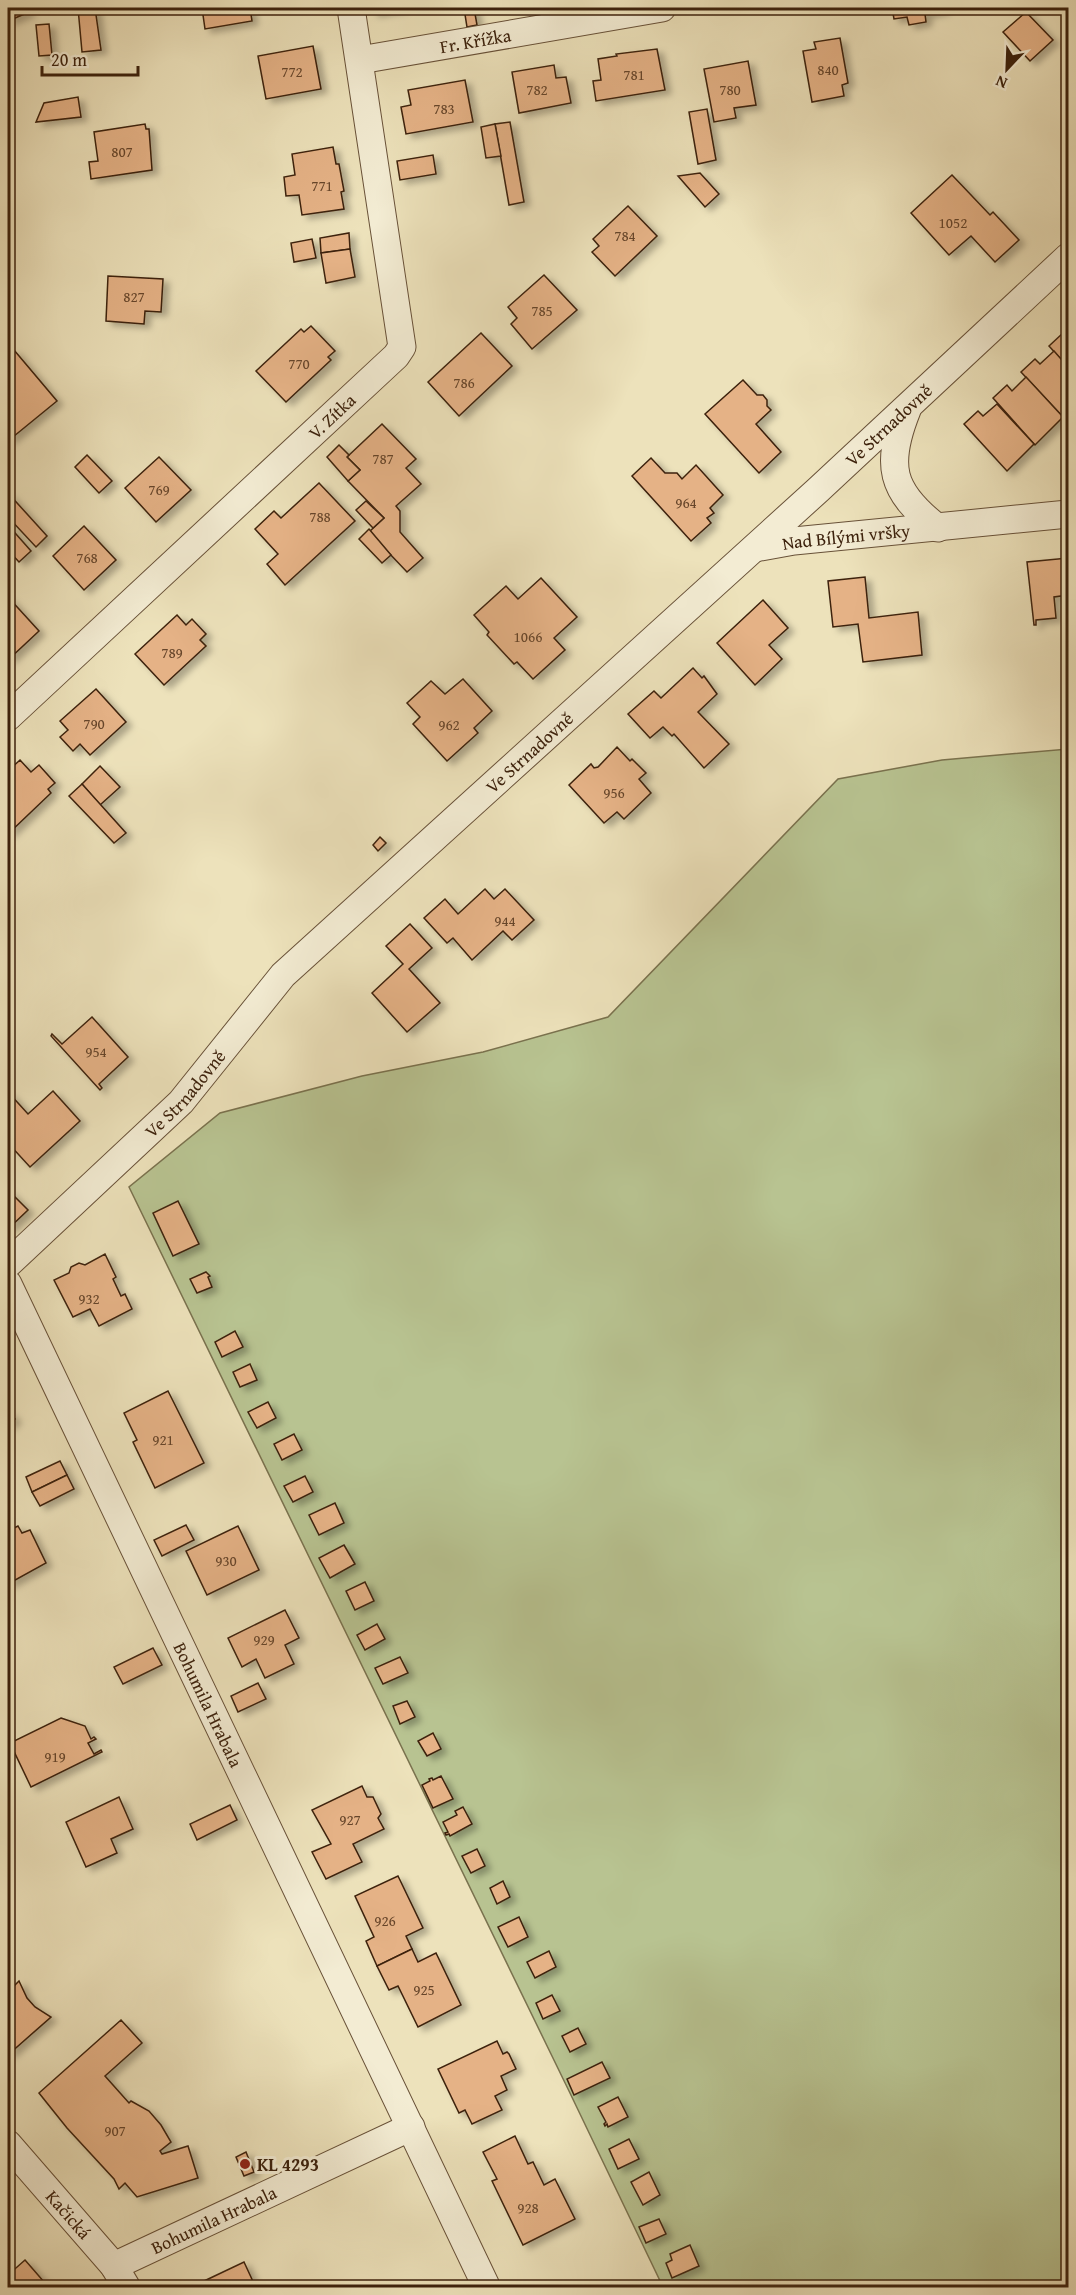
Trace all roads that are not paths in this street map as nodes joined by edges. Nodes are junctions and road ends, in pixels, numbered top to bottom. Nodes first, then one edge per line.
1 (351, 8) edge
2 (662, 8) edge
3 (360, 60) junction
4 (1068, 257) edge
5 (908, 407) junction
6 (1068, 514) edge
7 (938, 528) junction
8 (753, 549) junction
9 (8, 717) edge
10 (8, 1264) edge
11 (8, 1284) edge
12 (411, 2127) junction
13 (8, 2144) edge
14 (121, 2277) edge
15 (486, 2288) edge

1 - 3 street, V. Zítka
2 - 3 street, Fr. Křížka
3 - 9 street, V. Zítka
4 - 5 street, Ve Strnadovně
5 - 7 street, Nad Bílými vršky
5 - 8 street, Ve Strnadovně
6 - 7 street, Nad Bílými vršky
7 - 8 street, Nad Bílými vršky
8 - 10 street, Ve Strnadovně
11 - 12 street, Bohumila Hrabala
12 - 14 street, Bohumila Hrabala
12 - 15 street, Bohumila Hrabala
13 - 14 street, Kačická

